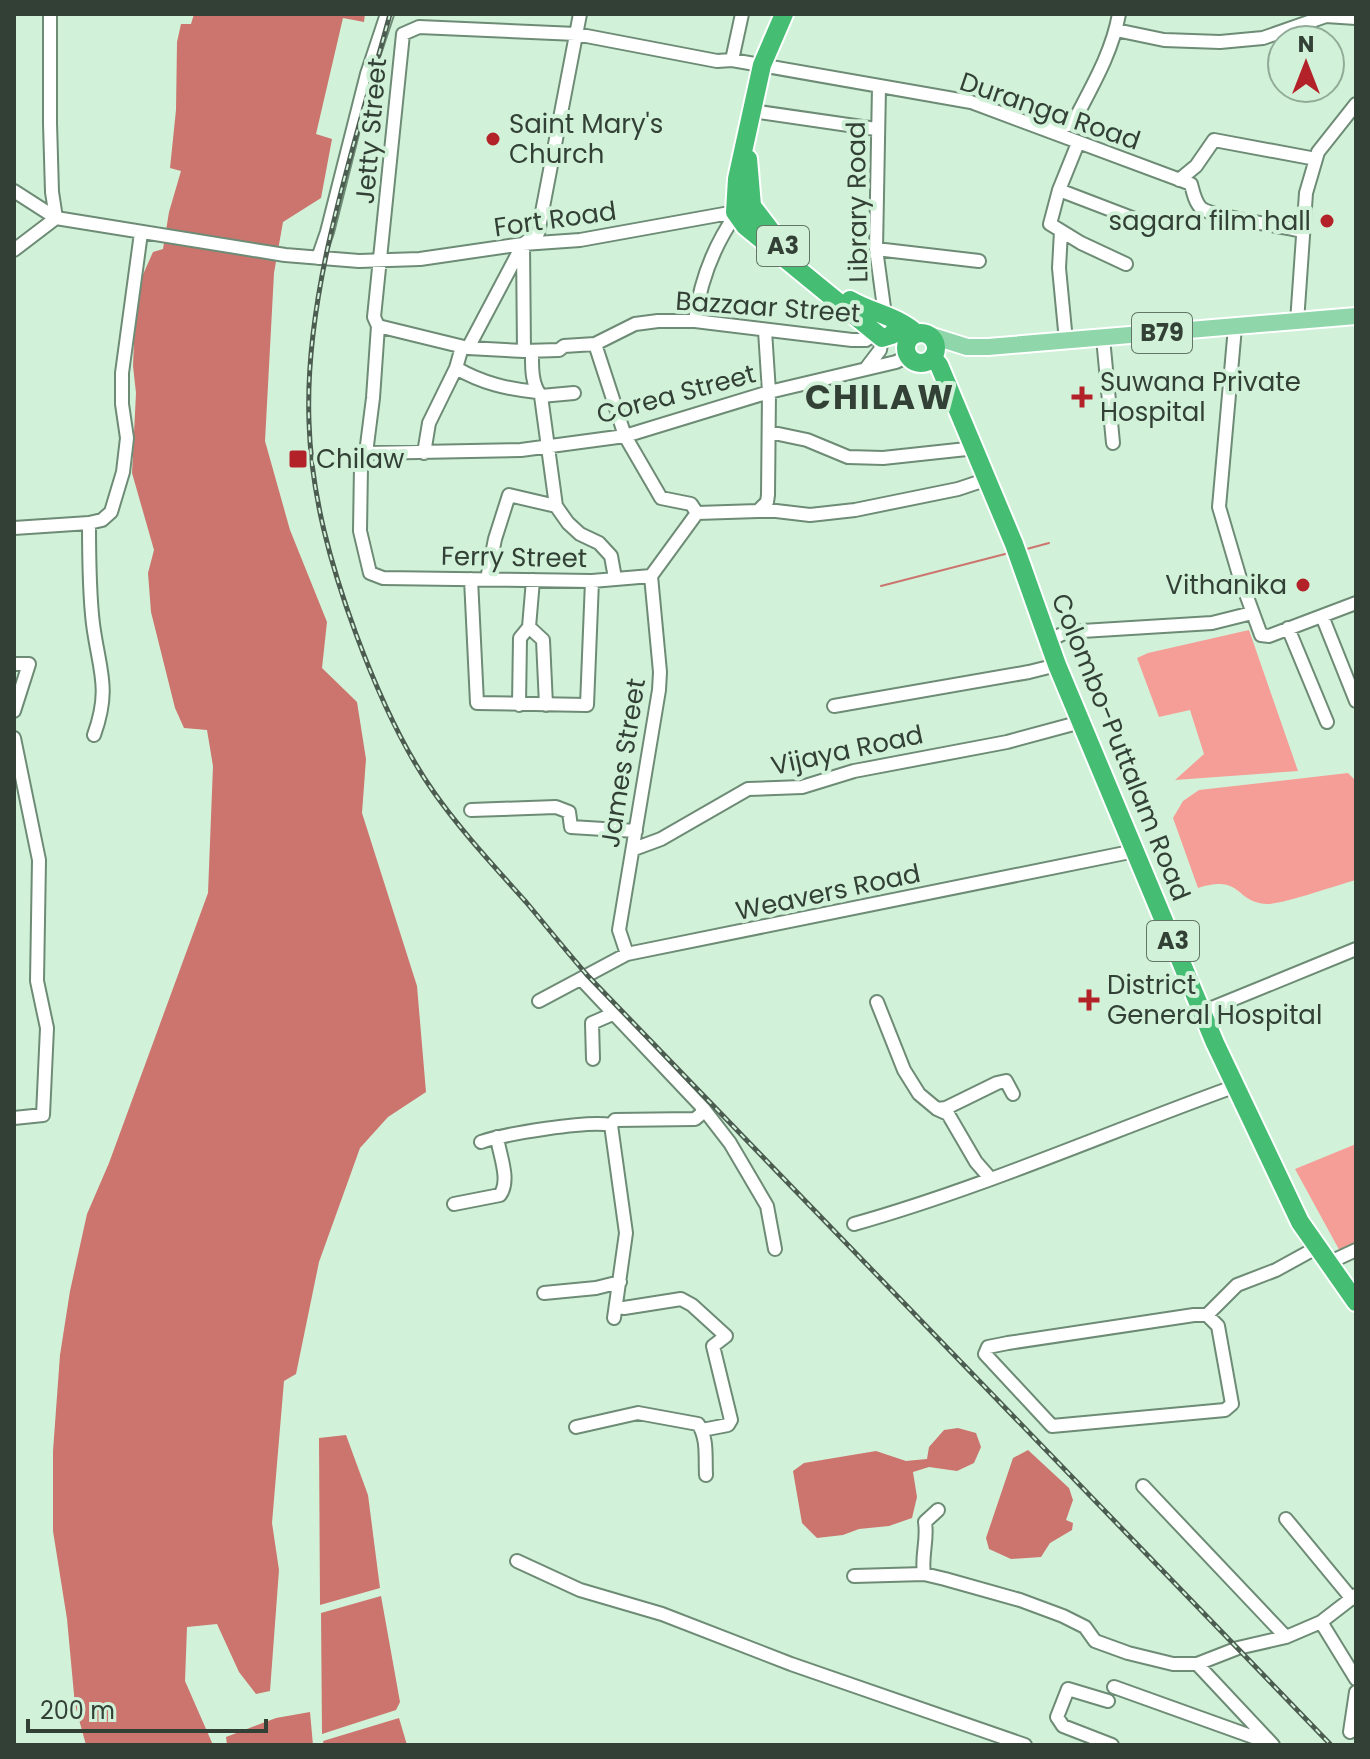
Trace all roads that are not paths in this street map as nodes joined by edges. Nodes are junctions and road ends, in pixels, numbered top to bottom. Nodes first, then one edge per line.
1 (50, 14) edge
2 (387, 14) edge
3 (408, 14) edge
4 (580, 14) edge
5 (742, 14) edge
6 (784, 14) edge
7 (1119, 14) edge
8 (1356, 18) edge
9 (408, 30) junction
10 (1116, 30) junction
11 (576, 34) junction
12 (732, 60) junction
13 (762, 65) junction
14 (879, 87) junction
15 (1356, 104) edge
16 (752, 111) junction
17 (1037, 127) junction
18 (876, 129) junction
19 (1078, 143) junction
20 (1316, 159) junction
21 (1179, 180) junction
22 (1059, 190) junction
23 (14, 191) edge
24 (740, 210) junction
25 (56, 218) junction
26 (1153, 226) dead end
27 (1061, 231) junction
28 (1302, 231) junction
29 (141, 233) junction
30 (523, 244) junction
31 (876, 249) junction
32 (14, 250) edge
33 (318, 258) junction
34 (380, 261) junction
35 (979, 261) dead end
36 (1126, 264) dead end
37 (1356, 316) edge
38 (695, 321) junction
39 (1297, 322) junction
40 (883, 325) junction
41 (378, 326) junction
42 (1235, 327) junction
43 (765, 331) junction
44 (1103, 338) junction
45 (1066, 341) junction
46 (595, 344) junction
47 (465, 347) junction
48 (924, 350) junction
49 (528, 351) junction
50 (867, 367) junction
51 (456, 368) junction
52 (769, 392) junction
53 (574, 393) dead end
54 (539, 394) junction
55 (769, 432) junction
56 (625, 436) junction
57 (1113, 443) dead end
58 (550, 447) junction
59 (976, 448) junction
60 (366, 453) junction
61 (424, 453) junction
62 (988, 479) junction
63 (556, 506) junction
64 (758, 511) junction
65 (697, 513) junction
66 (89, 523) junction
67 (14, 528) edge
68 (651, 576) junction
69 (615, 578) junction
70 (471, 579) junction
71 (487, 579) junction
72 (533, 580) junction
73 (592, 581) junction
74 (1356, 603) edge
75 (1252, 613) junction
76 (1322, 616) junction
77 (529, 627) junction
78 (1288, 628) junction
79 (1048, 641) junction
80 (14, 664) edge
81 (1057, 665) junction
82 (1356, 701) edge
83 (519, 705) junction
84 (546, 705) junction
85 (834, 706) dead end
86 (14, 711) edge
87 (1081, 722) junction
88 (1327, 722) dead end
89 (94, 735) dead end
90 (14, 738) edge
91 (471, 810) dead end
92 (636, 831) junction
93 (634, 849) junction
94 (1135, 851) junction
95 (1356, 949) edge
96 (627, 954) junction
97 (582, 980) junction
98 (539, 1001) dead end
99 (877, 1002) dead end
100 (1202, 1012) junction
101 (615, 1013) junction
102 (593, 1059) dead end
103 (1236, 1086) junction
104 (1013, 1094) dead end
105 (703, 1108) junction
106 (937, 1109) junction
107 (14, 1118) edge
108 (611, 1125) junction
109 (497, 1137) junction
110 (481, 1142) dead end
111 (990, 1178) junction
112 (454, 1204) dead end
113 (854, 1224) dead end
114 (1316, 1248) junction
115 (775, 1249) dead end
116 (1356, 1250) edge
117 (1328, 1263) junction
118 (620, 1282) junction
119 (544, 1293) dead end
120 (1356, 1302) edge
121 (1207, 1315) junction
122 (576, 1427) dead end
123 (702, 1430) junction
124 (706, 1475) dead end
125 (1143, 1486) dead end
126 (938, 1510) dead end
127 (1286, 1519) dead end
128 (517, 1561) dead end
129 (924, 1574) junction
130 (854, 1576) dead end
131 (1354, 1597) edge
132 (1321, 1622) junction
133 (1286, 1637) junction
134 (1197, 1664) junction
135 (1356, 1679) edge
136 (1114, 1687) dead end
137 (1356, 1692) edge
138 (1108, 1701) dead end
139 (1350, 1732) dead end
140 (1025, 1745) edge
141 (1112, 1745) edge
142 (1273, 1745) edge

1 - 25 street
2 - 33 street
3 - 9 street
4 - 11 street
5 - 12 street
6 - 13 highway, A3
7 - 10 street
8 - 10 street
9 - 11 street, Jetty Street
9 - 34 street, Jetty Street
10 - 17 street
11 - 12 street, Jetty Street
11 - 30 street
12 - 13 street, Jetty Street
13 - 14 street, Duranga Road
13 - 16 highway, A3
14 - 17 street, Duranga Road
14 - 18 street, Library Road
15 - 20 street
16 - 18 street
16 - 24 highway, A3
17 - 19 street, Duranga Road
18 - 31 street, Library Road
19 - 21 street, Duranga Road
19 - 22 street
20 - 21 street
20 - 28 street
21 - 28 street
22 - 26 street
22 - 27 street
23 - 25 street
24 - 30 street, Fort Road
24 - 38 street
24 - 40 highway, A3
25 - 29 street, Fort Road
25 - 32 street
27 - 36 street
27 - 45 street
28 - 39 street
29 - 33 street, Fort Road
29 - 66 street
30 - 34 street, Fort Road
30 - 47 street
30 - 49 street
31 - 35 street
31 - 40 street, Library Road
33 - 34 street, Fort Road
34 - 41 street, Ferry Street
37 - 39 main road, B79
38 - 43 street, Bazzaar Street
38 - 46 street, Bazzaar Street
39 - 42 main road, B79
40 - 43 street, Bazzaar Street
40 - 48 highway, A3
40 - 50 street
41 - 47 street, Bazzaar Street
41 - 60 street, Ferry Street
42 - 44 main road, B79
42 - 75 street
43 - 52 street
44 - 45 main road, B79
44 - 57 street
45 - 48 main road, B79
46 - 49 street, Bazzaar Street
46 - 56 street
47 - 49 street, Bazzaar Street
47 - 51 street
48 - 50 street, Corea Street
48 - 59 highway, Colombo-Puttalam Road / A3
49 - 54 street
50 - 52 street, Corea Street
51 - 54 street
51 - 61 street
52 - 55 street
52 - 56 street, Corea Street
53 - 54 street
54 - 58 street
55 - 59 street
55 - 64 street
56 - 58 street, Corea Street
56 - 65 street
58 - 61 street, Corea Street
58 - 63 street
59 - 62 highway, Colombo-Puttalam Road / A3
60 - 61 street, Corea Street
60 - 70 street, Ferry Street
62 - 64 street
62 - 79 highway, Colombo-Puttalam Road / A3
63 - 69 street
63 - 71 street
64 - 65 street
65 - 68 street
66 - 67 street
66 - 89 street
68 - 69 street, Ferry Street
68 - 92 street, James Street
69 - 73 street, Ferry Street
70 - 71 street, Ferry Street
70 - 83 street
71 - 72 street, Ferry Street
72 - 73 street, Ferry Street
72 - 77 street
73 - 84 street
74 - 76 street
75 - 78 street
75 - 79 street
76 - 78 street
76 - 82 street
77 - 83 street
77 - 84 street
78 - 88 street
79 - 81 highway, Colombo-Puttalam Road / A3
80 - 86 street
81 - 85 street
81 - 87 highway, Colombo-Puttalam Road / A3
83 - 84 street
87 - 93 street, Vijaya Road
87 - 94 highway, Colombo-Puttalam Road / A3
90 - 107 street
91 - 92 street
92 - 93 street, James Street
93 - 96 street, James Street
94 - 96 street, Weavers Road
94 - 100 highway, Colombo-Puttalam Road / A3
95 - 100 street
96 - 97 street, Weavers Road
97 - 98 street, Weavers Road
97 - 101 street
99 - 106 street
100 - 103 highway, Colombo-Puttalam Road / A3
101 - 102 street
101 - 105 street
103 - 111 street
103 - 114 highway, Colombo-Puttalam Road / A3
104 - 106 street
105 - 108 street
105 - 115 street
106 - 111 street
108 - 109 street
108 - 118 street
109 - 110 street
109 - 112 street
111 - 113 street
114 - 117 highway, Colombo-Puttalam Road / A3
114 - 121 street
116 - 117 street
117 - 120 highway, Colombo-Puttalam Road / A3
118 - 119 street
118 - 123 street
121 - 121 street
122 - 123 street
123 - 124 street
125 - 133 street
126 - 129 street
127 - 131 street
128 - 140 street
129 - 130 street
129 - 134 street
131 - 132 street
132 - 133 street
132 - 135 street
133 - 134 street
134 - 142 street
136 - 142 street
137 - 139 street
138 - 141 street

